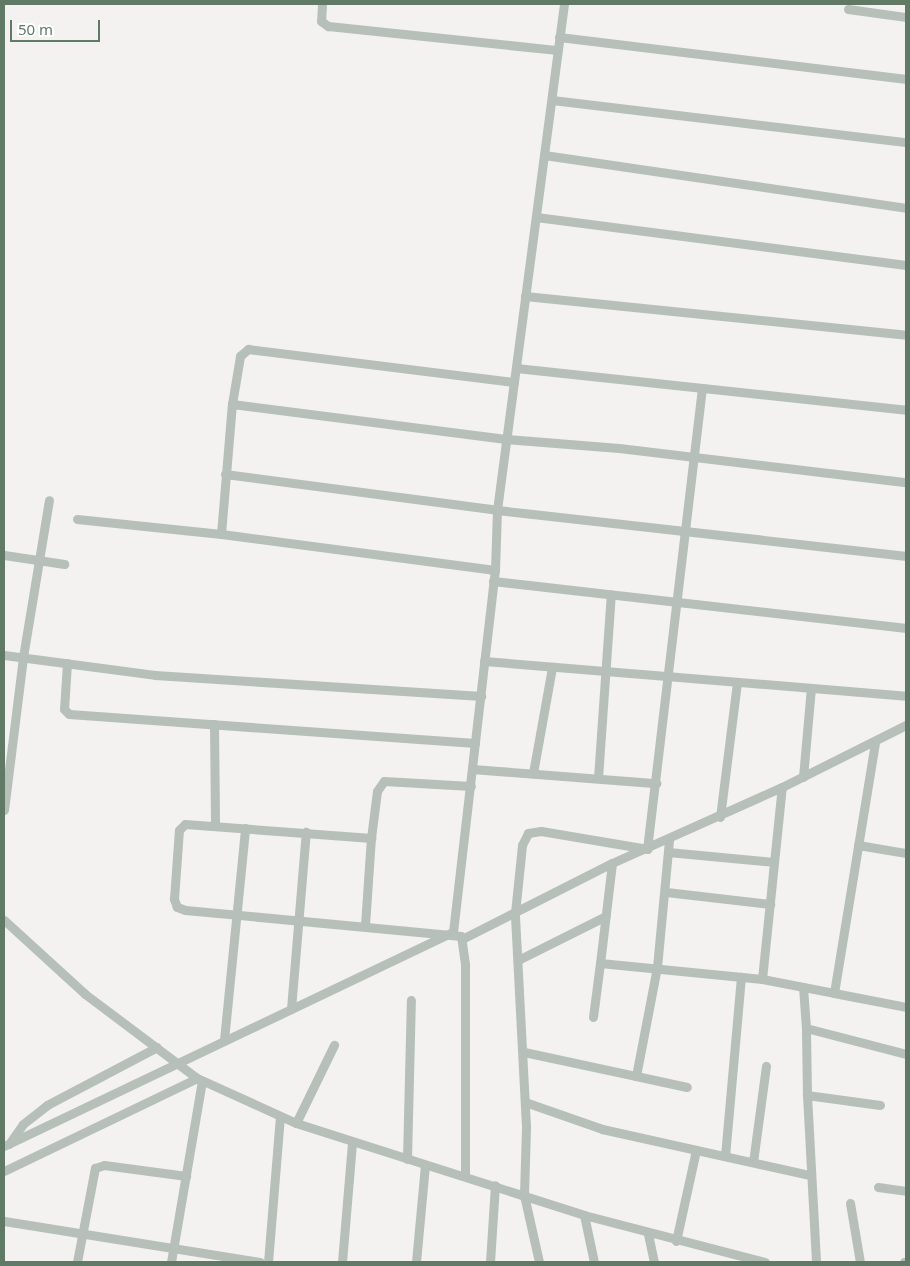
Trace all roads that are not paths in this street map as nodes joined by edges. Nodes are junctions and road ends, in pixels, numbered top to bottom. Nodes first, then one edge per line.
1 (322, 4) edge
2 (564, 4) edge
3 (848, 9) dead end
4 (906, 17) edge
5 (560, 37) junction
6 (558, 50) junction
7 (906, 79) edge
8 (552, 100) junction
9 (906, 142) edge
10 (544, 155) junction
11 (906, 208) edge
12 (536, 217) junction
13 (906, 266) edge
14 (525, 296) junction
15 (906, 335) edge
16 (516, 368) junction
17 (514, 382) junction
18 (702, 388) junction
19 (232, 404) junction
20 (906, 410) edge
21 (506, 439) junction
22 (691, 456) junction
23 (225, 474) junction
24 (906, 482) edge
25 (50, 500) dead end
26 (497, 510) junction
27 (77, 519) dead end
28 (684, 531) junction
29 (221, 534) junction
30 (4, 555) edge
31 (906, 556) edge
32 (40, 560) junction
33 (64, 564) dead end
34 (495, 570) junction
35 (493, 581) junction
36 (611, 594) junction
37 (676, 601) junction
38 (906, 628) edge
39 (4, 655) edge
40 (23, 657) junction
41 (484, 661) junction
42 (68, 663) junction
43 (552, 667) junction
44 (605, 673) junction
45 (668, 676) junction
46 (737, 682) junction
47 (811, 688) junction
48 (481, 696) junction
49 (906, 696) edge
50 (214, 724) junction
51 (906, 724) edge
52 (475, 743) junction
53 (875, 743) junction
54 (472, 769) junction
55 (533, 773) junction
56 (803, 777) junction
57 (598, 778) junction
58 (656, 784) junction
59 (470, 786) junction
60 (782, 787) junction
61 (4, 810) edge
62 (720, 817) junction
63 (215, 826) junction
64 (245, 828) junction
65 (306, 832) junction
66 (371, 838) junction
67 (669, 840) junction
68 (858, 845) junction
69 (647, 849) junction
70 (668, 852) junction
71 (906, 853) edge
72 (773, 862) junction
73 (612, 863) junction
74 (666, 892) junction
75 (770, 904) junction
76 (516, 913) junction
77 (234, 916) junction
78 (606, 916) junction
79 (299, 919) junction
80 (4, 920) edge
81 (365, 925) junction
82 (453, 932) junction
83 (462, 939) junction
84 (518, 960) junction
85 (600, 963) junction
86 (657, 967) junction
87 (741, 977) junction
88 (762, 979) junction
89 (803, 987) junction
90 (834, 993) junction
91 (411, 1000) dead end
92 (906, 1007) edge
93 (291, 1009) junction
94 (593, 1016) dead end
95 (806, 1028) junction
96 (224, 1040) junction
97 (334, 1045) dead end
98 (157, 1046) junction
99 (524, 1052) junction
100 (906, 1054) edge
101 (766, 1066) dead end
102 (192, 1073) junction
103 (636, 1076) junction
104 (688, 1087) dead end
105 (807, 1095) junction
106 (525, 1102) junction
107 (880, 1105) dead end
108 (280, 1116) junction
109 (296, 1123) junction
110 (352, 1144) junction
111 (6, 1145) edge
112 (696, 1150) junction
113 (725, 1156) junction
114 (407, 1159) junction
115 (753, 1162) junction
116 (425, 1165) junction
117 (4, 1171) edge
118 (810, 1175) junction
119 (186, 1176) junction
120 (465, 1176) junction
121 (496, 1185) junction
122 (878, 1187) dead end
123 (906, 1191) edge
124 (524, 1195) junction
125 (850, 1203) dead end
126 (584, 1216) junction
127 (4, 1221) edge
128 (83, 1232) junction
129 (648, 1234) junction
130 (676, 1241) junction
131 (173, 1247) junction
132 (78, 1262) edge
133 (171, 1262) edge
134 (260, 1262) edge
135 (268, 1262) edge
136 (342, 1262) edge
137 (416, 1262) edge
138 (490, 1262) edge
139 (539, 1262) edge
140 (594, 1262) edge
141 (654, 1262) edge
142 (765, 1262) edge
143 (816, 1262) edge
144 (860, 1262) edge

1 - 6 street
2 - 5 street
3 - 4 street
5 - 6 street
5 - 7 street
6 - 8 street
8 - 9 street
8 - 10 street
10 - 11 street
10 - 12 street
12 - 13 street
12 - 14 street
14 - 15 street
14 - 16 street
16 - 17 street
16 - 18 street
17 - 19 street
17 - 21 street
18 - 20 street
18 - 22 street
19 - 21 street
19 - 23 street
21 - 22 street
21 - 26 street
22 - 24 street
22 - 28 street
23 - 26 street
23 - 29 street
25 - 32 street
26 - 28 street
26 - 34 street
27 - 29 street
28 - 31 street
28 - 37 street
29 - 34 street
30 - 32 street
32 - 33 street
32 - 40 street
34 - 35 street
35 - 36 street
35 - 41 street
36 - 37 street
36 - 44 street
37 - 38 street
37 - 45 street
39 - 40 street
40 - 42 street
40 - 61 street
41 - 43 street
41 - 48 street
42 - 48 street
42 - 50 street
43 - 44 street
43 - 55 street
44 - 45 street
44 - 57 street
45 - 46 street
45 - 58 street
46 - 47 street
46 - 62 street
47 - 49 street
47 - 56 street
48 - 52 street
50 - 52 street
50 - 63 street
51 - 53 street
52 - 54 street
53 - 56 street
53 - 68 street
54 - 55 street
54 - 59 street
55 - 57 street
56 - 60 street
57 - 58 street
58 - 69 street
59 - 66 street
59 - 82 street
60 - 62 street
60 - 72 street
62 - 67 street
63 - 64 street
63 - 77 street
64 - 65 street
64 - 77 street
65 - 66 street
65 - 79 street
66 - 81 street
67 - 69 street
67 - 70 street
68 - 71 street
68 - 90 street
69 - 73 street
69 - 76 street
70 - 72 street
70 - 74 street
72 - 75 street
73 - 76 street
73 - 78 street
74 - 75 street
74 - 86 street
75 - 88 street
76 - 83 street
76 - 84 street
77 - 79 street
77 - 96 street
78 - 84 street
78 - 85 street
79 - 81 street
79 - 93 street
80 - 98 street
81 - 82 street
82 - 83 street
82 - 93 street
83 - 120 street
84 - 99 street
85 - 86 street
85 - 94 street
86 - 87 street
86 - 103 street
87 - 88 street
87 - 113 street
88 - 89 street
89 - 90 street
89 - 95 street
90 - 92 street
91 - 114 street
93 - 96 street
95 - 100 street
95 - 105 street
96 - 102 street
97 - 109 street
98 - 102 street
98 - 111 street
99 - 103 street
99 - 106 street
101 - 115 street
102 - 108 street
102 - 111 street
102 - 117 street
102 - 119 street
103 - 104 street
105 - 107 street
105 - 118 street
106 - 112 street
106 - 124 street
108 - 109 street
108 - 135 street
109 - 110 street
110 - 114 street
110 - 136 street
112 - 113 street
112 - 130 street
113 - 115 street
114 - 116 street
115 - 118 street
116 - 120 street
116 - 137 street
118 - 143 street
119 - 128 street
119 - 131 street
120 - 121 street
121 - 124 street
121 - 138 street
122 - 123 street
124 - 126 street
124 - 139 street
125 - 144 street
126 - 129 street
126 - 140 street
127 - 128 street
128 - 131 street
128 - 132 street
129 - 130 street
129 - 141 street
130 - 142 street
131 - 133 street
131 - 134 street

